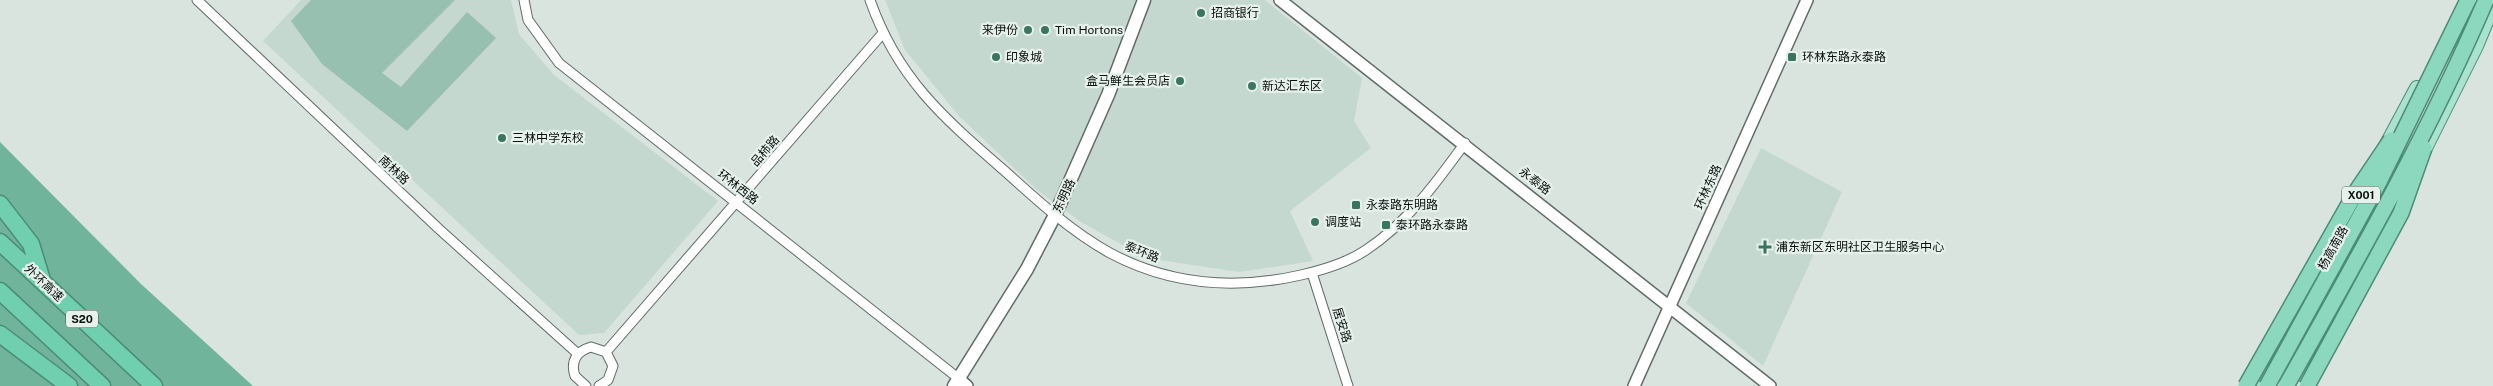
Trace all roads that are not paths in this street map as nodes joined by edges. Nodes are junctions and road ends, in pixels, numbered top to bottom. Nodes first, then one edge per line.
1 (197, 0) edge
2 (524, 0) edge
3 (870, 0) edge
4 (1144, 0) edge
5 (1280, 0) edge
6 (1807, 0) edge
7 (2461, 0) edge
8 (2468, 0) edge
9 (2486, 0) edge
10 (2493, 5) edge
11 (883, 33) junction
12 (2420, 92) junction
13 (2443, 103) junction
14 (1465, 143) junction
15 (737, 202) junction
16 (0, 204) edge
17 (1055, 215) junction
18 (0, 242) edge
19 (1312, 272) junction
20 (42, 282) junction
21 (0, 291) edge
22 (1670, 306) junction
23 (0, 334) edge
24 (606, 352) junction
25 (578, 354) junction
26 (957, 384) edge
27 (69, 386) edge
28 (102, 386) edge
29 (154, 386) edge
30 (586, 386) edge
31 (599, 386) edge
32 (1348, 386) edge
33 (1634, 386) edge
34 (1770, 386) edge
35 (2246, 386) edge
36 (2255, 386) edge
37 (2267, 386) edge
38 (2286, 386) edge
39 (2298, 386) edge
40 (2307, 386) edge

1 - 25 street, 南林路
2 - 15 street, 环林西路
3 - 11 street, 泰环路
4 - 17 main road, 东明路
5 - 14 street, 永泰路
6 - 22 street, 环林东路
7 - 12 main road, 杨高南路 / X001
8 - 12 highway, 杨高南路 / X001, bridge
9 - 13 highway, X001, bridge
10 - 13 main road, X001
11 - 15 street, 品柿路
11 - 17 street, 泰环路
12 - 13 main road
12 - 35 highway, bridge
12 - 36 main road, 杨高南路 / X001
12 - 37 highway, 杨高南路 / X001, bridge
13 - 38 highway, X001, bridge
13 - 39 main road, X001
13 - 40 highway, bridge
14 - 19 street, 泰环路
14 - 22 street, 永泰路
15 - 24 street, 品柿路
15 - 26 street, 环林西路
16 - 20 highway
17 - 19 street, 泰环路
17 - 26 main road, 东明路
18 - 20 highway, 外环高速 / S20
19 - 32 street, 居安路
20 - 29 highway, 外环高速 / S20
21 - 28 highway, S20
22 - 33 street, 环林东路
22 - 34 street, 永泰路
23 - 27 highway
24 - 25 street
24 - 31 street
25 - 30 street

